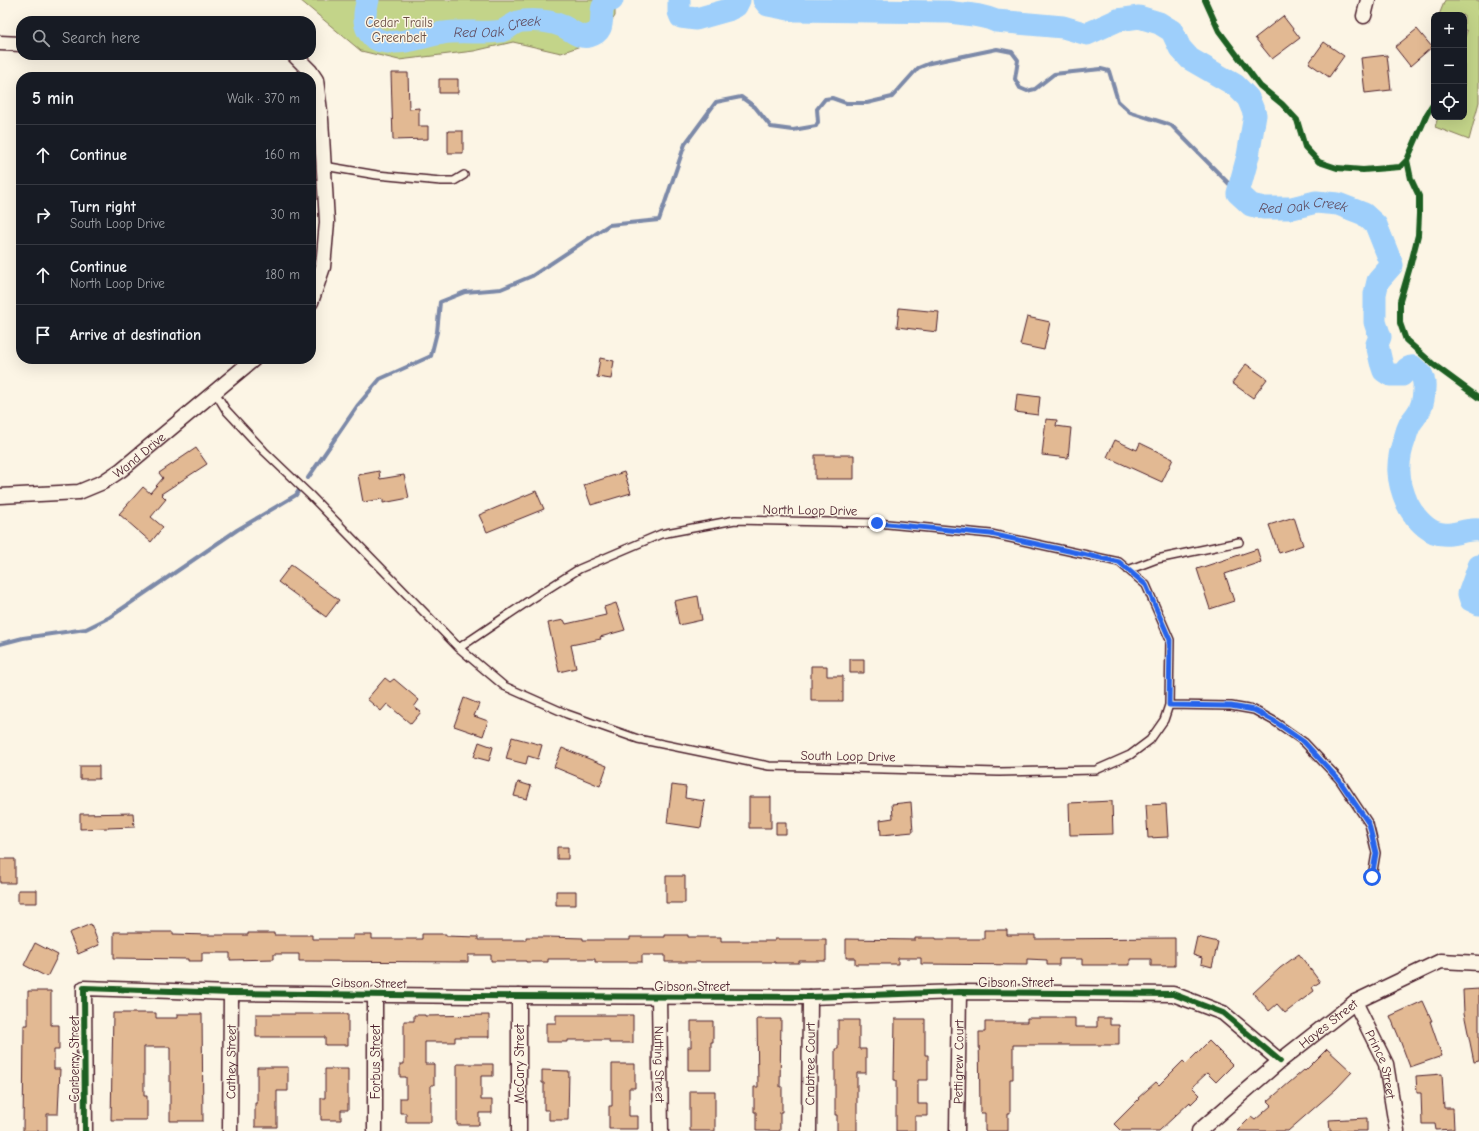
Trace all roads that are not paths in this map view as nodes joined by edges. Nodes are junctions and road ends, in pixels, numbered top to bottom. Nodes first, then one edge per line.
1 (1368, 0) edge
2 (1364, 16) dead end
3 (0, 43) edge
4 (16, 44) edge
5 (299, 60) edge
6 (311, 72) edge
7 (316, 80) edge
8 (324, 166) junction
9 (464, 175) dead end
10 (316, 287) edge
11 (248, 364) edge
12 (215, 392) junction
13 (0, 496) edge
14 (1239, 542) dead end
15 (1128, 570) junction
16 (1170, 640) joint
17 (459, 648) junction
18 (1169, 705) junction
19 (1372, 877) dead end
20 (1479, 964) edge
21 (84, 988) joint
22 (959, 992) junction
23 (231, 993) junction
24 (375, 994) junction
25 (519, 996) junction
26 (659, 997) junction
27 (810, 997) junction
28 (1355, 1002) junction
29 (1280, 1060) junction
30 (85, 1131) edge
31 (230, 1131) edge
32 (375, 1131) edge
33 (519, 1131) edge
34 (661, 1131) edge
35 (809, 1131) edge
36 (957, 1131) edge
37 (1199, 1131) edge
38 (1397, 1131) edge

1 - 2 street
3 - 4 street
5 - 6 street
7 - 8 street
8 - 9 lane
8 - 10 street
11 - 12 street, Wand Drive
12 - 13 street, Wand Drive
12 - 17 lane, South Loop Drive
14 - 15 lane
15 - 16 lane, North Loop Drive
15 - 17 lane, North Loop Drive
16 - 18 lane, South Loop Drive
17 - 18 lane, South Loop Drive
18 - 19 lane
20 - 28 street, Hayes Street
21 - 23 street, Gibson Street
21 - 30 street, Carberry Street
22 - 27 street, Gibson Street
22 - 29 street, Gibson Street
22 - 36 street, Pettigrew Court
23 - 24 street, Gibson Street
23 - 31 street, Cathey Street
24 - 25 street, Gibson Street
24 - 32 street, Forbus Street
25 - 26 street, Gibson Street
25 - 33 street, McCary Street
26 - 27 street, Gibson Street
26 - 34 street, Nutting Street
27 - 35 street, Crabtree Court
28 - 29 street, Hayes Street
28 - 38 street, Prince Street
29 - 37 street, Hayes Street

